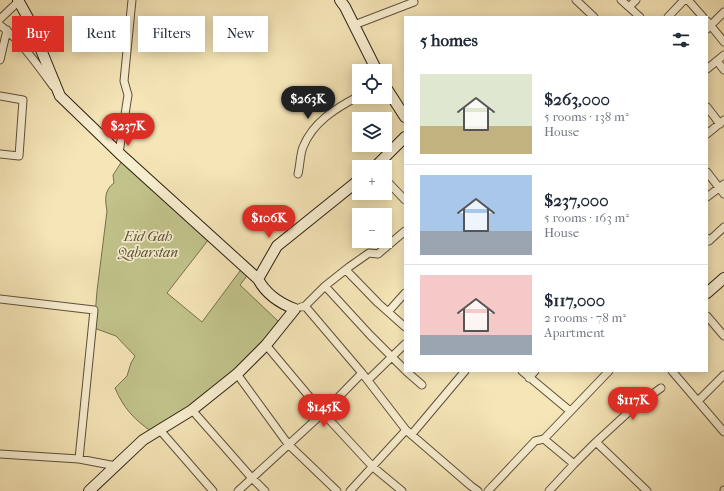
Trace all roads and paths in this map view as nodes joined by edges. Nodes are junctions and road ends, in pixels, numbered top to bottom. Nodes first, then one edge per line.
1 (132, 0) edge
2 (340, 0) edge
3 (576, 0) edge
4 (622, 0) edge
5 (636, 0) edge
6 (684, 0) edge
7 (688, 0) edge
8 (18, 1) edge
9 (414, 2) dead end
10 (629, 7) junction
11 (724, 12) edge
12 (673, 15) edge
13 (593, 16) edge
14 (639, 16) edge
15 (702, 16) edge
16 (0, 19) edge
17 (0, 25) edge
18 (354, 25) junction
19 (708, 25) edge
20 (7, 30) junction
21 (724, 42) edge
22 (724, 55) edge
23 (0, 60) edge
24 (717, 60) junction
25 (374, 64) edge
26 (708, 68) edge
27 (724, 70) edge
28 (0, 96) edge
29 (60, 96) junction
30 (392, 97) edge
31 (352, 100) edge
32 (708, 108) edge
33 (404, 115) edge
34 (722, 122) edge
35 (708, 133) edge
36 (404, 138) edge
37 (119, 153) junction
38 (0, 154) edge
39 (382, 160) edge
40 (708, 173) edge
41 (298, 174) dead end
42 (352, 186) edge
43 (392, 186) edge
44 (722, 189) edge
45 (708, 196) edge
46 (404, 199) edge
47 (724, 227) edge
48 (404, 232) edge
49 (708, 240) edge
50 (346, 270) junction
51 (724, 278) edge
52 (258, 279) junction
53 (324, 286) junction
54 (708, 292) edge
55 (404, 294) edge
56 (0, 299) edge
57 (305, 306) junction
58 (295, 309) junction
59 (388, 312) junction
60 (708, 317) edge
61 (404, 326) edge
62 (724, 336) edge
63 (266, 345) junction
64 (404, 345) edge
65 (392, 357) junction
66 (404, 368) edge
67 (408, 372) edge
68 (454, 372) edge
69 (464, 372) edge
70 (523, 372) edge
71 (534, 372) edge
72 (608, 372) edge
73 (673, 372) edge
74 (362, 373) junction
75 (237, 374) junction
76 (724, 375) edge
77 (460, 377) junction
78 (529, 378) junction
79 (368, 380) junction
80 (422, 385) dead end
81 (660, 388) dead end
82 (698, 401) junction
83 (192, 410) junction
84 (570, 411) junction
85 (322, 413) junction
86 (159, 429) junction
87 (409, 432) junction
88 (724, 432) edge
89 (544, 439) junction
90 (596, 442) junction
91 (288, 444) junction
92 (0, 454) edge
93 (79, 459) junction
94 (574, 464) junction
95 (116, 466) junction
96 (373, 467) junction
97 (252, 478) junction
98 (468, 489) edge
99 (89, 491) edge
100 (213, 491) edge
101 (238, 491) edge
102 (265, 491) edge
103 (337, 491) edge
104 (350, 491) edge
105 (402, 491) edge
106 (478, 491) edge
107 (488, 491) edge
108 (549, 491) edge
109 (647, 491) edge

1 - 37 street
2 - 18 street
3 - 13 street
4 - 10 street
5 - 10 street
6 - 12 street
7 - 15 street
8 - 16 street
8 - 29 street
9 - 18 street
10 - 14 street
11 - 19 street
17 - 20 street
18 - 25 street
19 - 21 street
20 - 23 street
20 - 29 street
22 - 24 street
24 - 26 street
24 - 27 street
28 - 38 street
29 - 37 street
30 - 33 street
31 - 41 street
32 - 34 street
34 - 35 street
36 - 39 street
37 - 52 street
40 - 44 street
42 - 52 street
43 - 46 street
44 - 45 street
47 - 49 street
48 - 50 street
50 - 53 street
50 - 59 street
51 - 54 street
52 - 58 street
53 - 57 street
53 - 65 street
55 - 59 street
56 - 93 street
57 - 58 street
57 - 74 street
58 - 63 street
59 - 61 street
60 - 62 street
63 - 75 street
63 - 85 street
64 - 65 street
65 - 66 street
65 - 79 street
67 - 80 street
68 - 77 street
69 - 77 street
70 - 78 street
71 - 78 street
72 - 84 street
73 - 82 street
74 - 79 street
74 - 85 street
75 - 83 street
75 - 91 street
76 - 82 street
77 - 87 street
78 - 84 street
79 - 87 street
81 - 90 street
82 - 88 street
83 - 86 street
83 - 97 street
84 - 89 street
85 - 91 street
85 - 96 street
86 - 95 street
86 - 100 street
87 - 96 street
87 - 98 street
89 - 94 street
89 - 107 street
90 - 94 street
90 - 109 street
91 - 97 street
91 - 103 street
92 - 93 street
93 - 95 street
94 - 108 street
95 - 99 street
96 - 104 street
96 - 105 street
97 - 101 street
97 - 102 street
98 - 106 street

